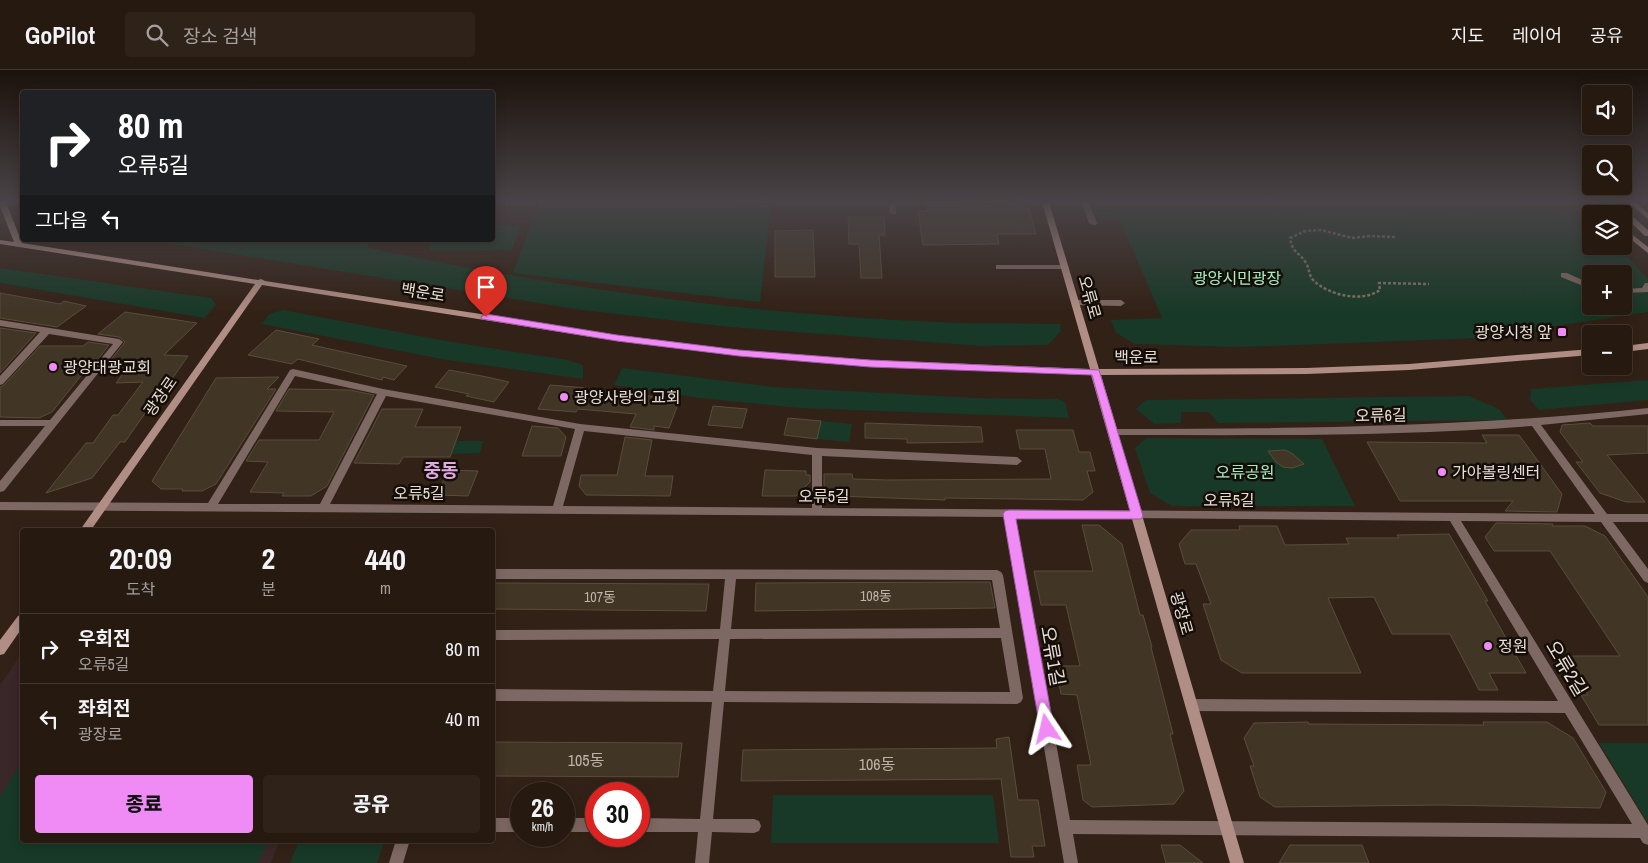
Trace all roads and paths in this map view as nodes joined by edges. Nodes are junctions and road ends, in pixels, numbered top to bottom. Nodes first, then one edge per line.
1 (17, 239) edge
2 (1057, 239) edge
3 (1290, 239) edge
4 (1634, 239) edge
5 (0, 242) edge
6 (19, 245) junction
7 (0, 249) edge
8 (1648, 251) edge
9 (999, 266) dead end
10 (1065, 266) junction
11 (1564, 275) dead end
12 (261, 281) junction
13 (1582, 282) edge
14 (1429, 284) dead end
15 (1648, 286) edge
16 (1632, 291) edge
17 (1076, 302) junction
18 (1121, 302) dead end
19 (0, 323) edge
20 (47, 330) junction
21 (1648, 346) edge
22 (1632, 348) edge
23 (1582, 353) edge
24 (1096, 372) junction
25 (0, 382) edge
26 (383, 392) junction
27 (1648, 411) edge
28 (52, 422) junction
29 (0, 423) edge
30 (1535, 423) junction
31 (580, 427) junction
32 (1113, 432) junction
33 (817, 452) junction
34 (1017, 460) dead end
35 (0, 488) edge
36 (0, 506) edge
37 (102, 506) junction
38 (211, 507) junction
39 (323, 508) junction
40 (557, 510) junction
41 (817, 513) junction
42 (1009, 514) junction
43 (1137, 516) junction
44 (1453, 517) junction
45 (1604, 518) junction
46 (1648, 518) edge
47 (86, 528) edge
48 (495, 574) edge
49 (731, 574) junction
50 (1648, 578) edge
51 (20, 622) edge
52 (1006, 633) junction
53 (495, 635) edge
54 (725, 635) junction
55 (0, 650) edge
56 (495, 695) edge
57 (719, 695) junction
58 (1191, 705) junction
59 (1569, 707) junction
60 (495, 825) edge
61 (510, 825) edge
62 (650, 825) edge
63 (706, 825) junction
64 (754, 826) dead end
65 (1064, 827) junction
66 (1227, 828) junction
67 (1646, 835) edge
68 (402, 843) edge
69 (396, 863) edge
70 (702, 863) edge
71 (1071, 863) edge
72 (1237, 863) edge

1 - 6 main road
2 - 10 main road, 오류로
3 - 14 path
4 - 8 main road
5 - 6 main road, 백운로
6 - 7 main road
6 - 12 main road, 백운로
9 - 10 street
10 - 17 main road, 오류로
11 - 13 street
12 - 24 main road, 백운로
12 - 37 main road, 광장로
15 - 16 street
17 - 18 street
17 - 24 main road, 오류로
19 - 20 street
20 - 25 street
20 - 28 street
21 - 22 main road
23 - 24 main road, 백운로
24 - 32 main road, 광장로
26 - 31 street
26 - 38 street
26 - 39 street
27 - 30 street, 오류6길
28 - 29 street
28 - 35 street
30 - 32 street, 오류6길
30 - 45 street
31 - 33 street
31 - 40 street
32 - 43 main road, 광장로
33 - 34 street
33 - 41 street
36 - 37 street, 오류5길
37 - 38 street, 오류5길
37 - 47 main road, 광장로
38 - 39 street, 오류5길
39 - 40 street, 오류5길
40 - 41 street, 오류5길
41 - 42 street, 오류5길
42 - 43 street, 오류5길
42 - 65 street, 오류1길
43 - 44 street, 오류5길
43 - 58 main road, 광장로
44 - 45 street, 오류5길
44 - 59 street, 오류2길
45 - 46 street, 오류5길
45 - 50 street
48 - 49 street
49 - 52 street
49 - 54 street
51 - 55 main road
52 - 54 street
52 - 57 street
53 - 54 street
54 - 57 street
56 - 57 street
57 - 63 street
58 - 59 street
58 - 66 main road, 광장로
59 - 67 street, 오류2길
60 - 61 street
62 - 63 street
63 - 64 street
63 - 70 street
65 - 66 street
65 - 71 street, 오류1길
66 - 67 street
66 - 72 main road, 광장로
68 - 69 street

